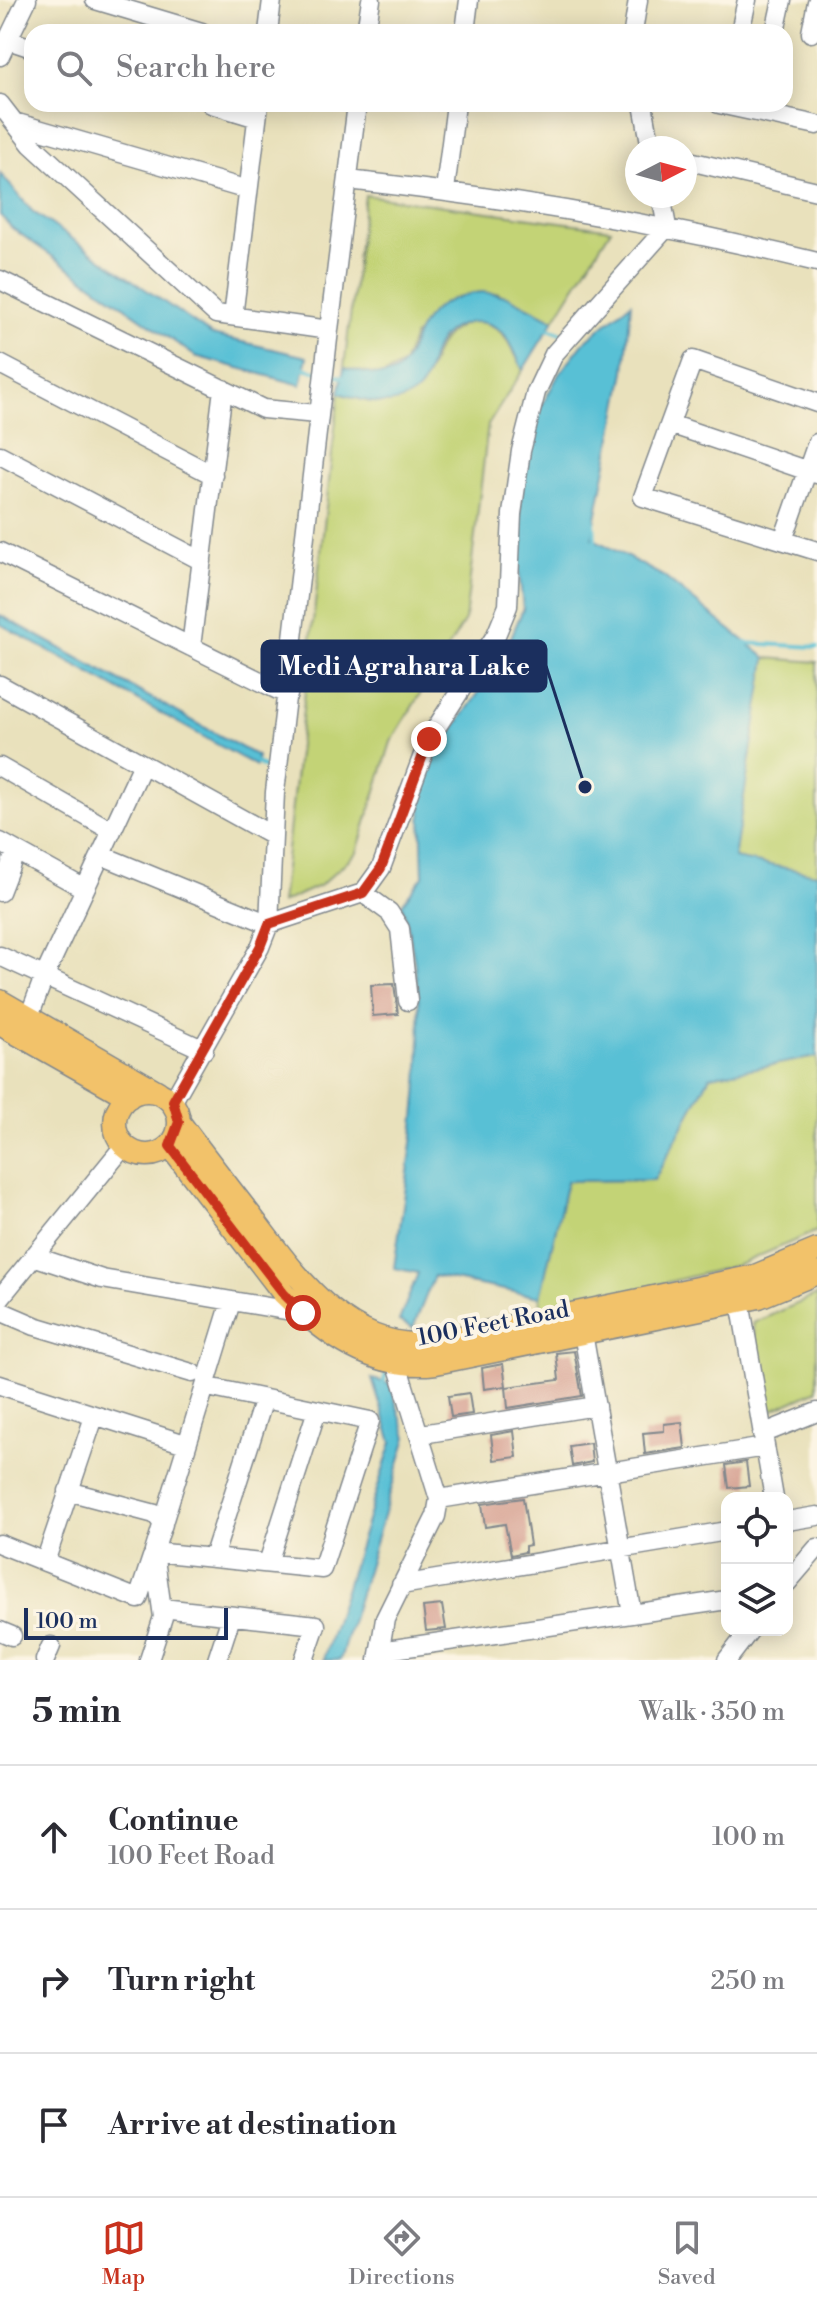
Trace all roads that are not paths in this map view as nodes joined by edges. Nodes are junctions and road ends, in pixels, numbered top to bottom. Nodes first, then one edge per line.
1 (27, 0) edge
2 (95, 0) edge
3 (272, 0) edge
4 (371, 0) edge
5 (469, 0) edge
6 (638, 0) edge
7 (747, 0) edge
8 (782, 0) edge
9 (817, 2) edge
10 (175, 24) edge
11 (269, 24) edge
12 (367, 24) edge
13 (466, 24) edge
14 (634, 24) edge
15 (742, 24) edge
16 (777, 24) edge
17 (811, 33) dead end
18 (4, 48) edge
19 (0, 104) edge
20 (258, 112) edge
21 (356, 112) edge
22 (455, 112) edge
23 (644, 112) edge
24 (756, 112) edge
25 (14, 122) junction
26 (817, 125) edge
27 (649, 136) edge
28 (697, 163) edge
29 (348, 180) junction
30 (248, 190) junction
31 (445, 190) junction
32 (817, 191) edge
33 (663, 208) edge
34 (667, 227) junction
35 (817, 262) edge
36 (0, 280) edge
37 (234, 309) dead end
38 (329, 330) junction
39 (0, 364) edge
40 (223, 389) junction
41 (817, 403) edge
42 (318, 409) junction
43 (670, 424) junction
44 (817, 443) edge
45 (0, 455) edge
46 (812, 472) edge
47 (213, 475) junction
48 (783, 540) junction
49 (817, 551) edge
50 (0, 552) edge
51 (202, 561) junction
52 (191, 647) junction
53 (0, 685) edge
54 (288, 695) junction
55 (143, 764) junction
56 (0, 767) edge
57 (112, 831) junction
58 (271, 835) junction
59 (8, 847) edge
60 (101, 855) junction
61 (85, 889) junction
62 (0, 892) edge
63 (363, 893) junction
64 (269, 924) junction
65 (0, 956) edge
66 (44, 977) junction
67 (0, 1001) edge
68 (408, 1001) dead end
69 (29, 1017) junction
70 (2, 1031) edge
71 (204, 1050) junction
72 (129, 1097) junction
73 (176, 1111) junction
74 (124, 1146) junction
75 (170, 1146) junction
76 (817, 1250) edge
77 (33, 1256) junction
78 (817, 1273) edge
79 (0, 1298) edge
80 (740, 1301) junction
81 (231, 1302) junction
82 (0, 1311) edge
83 (303, 1313) junction
84 (583, 1333) junction
85 (376, 1348) junction
86 (422, 1355) junction
87 (397, 1364) junction
88 (192, 1373) dead end
89 (0, 1385) edge
90 (208, 1387) junction
91 (264, 1399) junction
92 (596, 1406) junction
93 (317, 1410) junction
94 (817, 1412) edge
95 (94, 1417) junction
96 (422, 1434) junction
97 (764, 1440) junction
98 (182, 1443) dead end
99 (608, 1472) junction
100 (68, 1491) junction
101 (773, 1492) edge
102 (439, 1499) junction
103 (817, 1516) edge
104 (793, 1520) edge
105 (721, 1532) edge
106 (0, 1544) edge
107 (621, 1548) junction
108 (817, 1548) edge
109 (154, 1552) junction
110 (213, 1558) junction
111 (45, 1562) junction
112 (268, 1563) junction
113 (793, 1576) edge
114 (401, 1585) junction
115 (721, 1601) edge
116 (162, 1608) junction
117 (632, 1614) junction
118 (231, 1617) junction
119 (745, 1636) edge
120 (379, 1656) edge
121 (149, 1660) edge
122 (217, 1660) edge
123 (304, 1660) edge
124 (727, 1660) edge

1 - 18 street
2 - 10 street
3 - 11 street
4 - 12 street
5 - 13 street
6 - 14 street
7 - 15 street
8 - 16 street
9 - 17 street
19 - 25 street
20 - 30 street
21 - 29 street
22 - 31 street
23 - 27 street
24 - 26 street
25 - 30 street
25 - 38 street
28 - 32 street
29 - 31 street
29 - 38 street
30 - 37 street
31 - 34 street
33 - 34 street
34 - 35 street
34 - 63 street
36 - 40 street
38 - 42 street
39 - 47 street
40 - 42 street
40 - 47 street
41 - 43 street
42 - 54 street
43 - 46 street
43 - 48 street
44 - 46 street
45 - 51 street
46 - 48 street
47 - 51 street
48 - 49 street
50 - 52 street
51 - 52 street
52 - 54 street
53 - 55 street
54 - 58 street
55 - 57 street
55 - 58 street
56 - 57 street
57 - 60 street
58 - 64 street
59 - 61 street
59 - 62 street
60 - 61 street
60 - 64 street
61 - 66 street
63 - 64 street
63 - 68 street
64 - 71 street
65 - 66 street
66 - 69 street
66 - 71 street
67 - 69 main road, 100 Feet Road
69 - 73 main road, 100 Feet Road
70 - 72 main road
71 - 73 street
72 - 73 main road
72 - 74 main road
73 - 75 main road
73 - 85 main road, 100 Feet Road
74 - 75 main road
74 - 77 street
75 - 83 main road, 100 Feet Road
76 - 86 main road, 100 Feet Road
77 - 79 street
77 - 81 street
78 - 80 main road, 100 Feet Road
80 - 84 main road, 100 Feet Road
80 - 97 street
81 - 83 street
81 - 90 street
82 - 88 street
83 - 85 main road, 100 Feet Road
84 - 86 main road, 100 Feet Road
84 - 92 street
85 - 86 main road, 100 Feet Road
85 - 87 main road, 100 Feet Road
86 - 87 main road, 100 Feet Road
87 - 96 street
89 - 95 street
90 - 91 street
90 - 109 street
91 - 93 street
91 - 110 street
92 - 96 street
92 - 99 street
93 - 112 street
93 - 112 street
94 - 97 street
95 - 98 street
95 - 100 street
96 - 102 street
97 - 99 street
97 - 101 street
99 - 102 street
99 - 107 street
100 - 109 street
100 - 111 street
102 - 114 street
103 - 104 street
105 - 107 street
106 - 111 street
107 - 114 street
107 - 117 street
108 - 113 street
109 - 110 street
109 - 111 street
109 - 116 street
110 - 112 street
114 - 120 street
115 - 117 street
116 - 118 street
116 - 121 street
117 - 120 street
118 - 122 street
118 - 123 street
119 - 124 street

